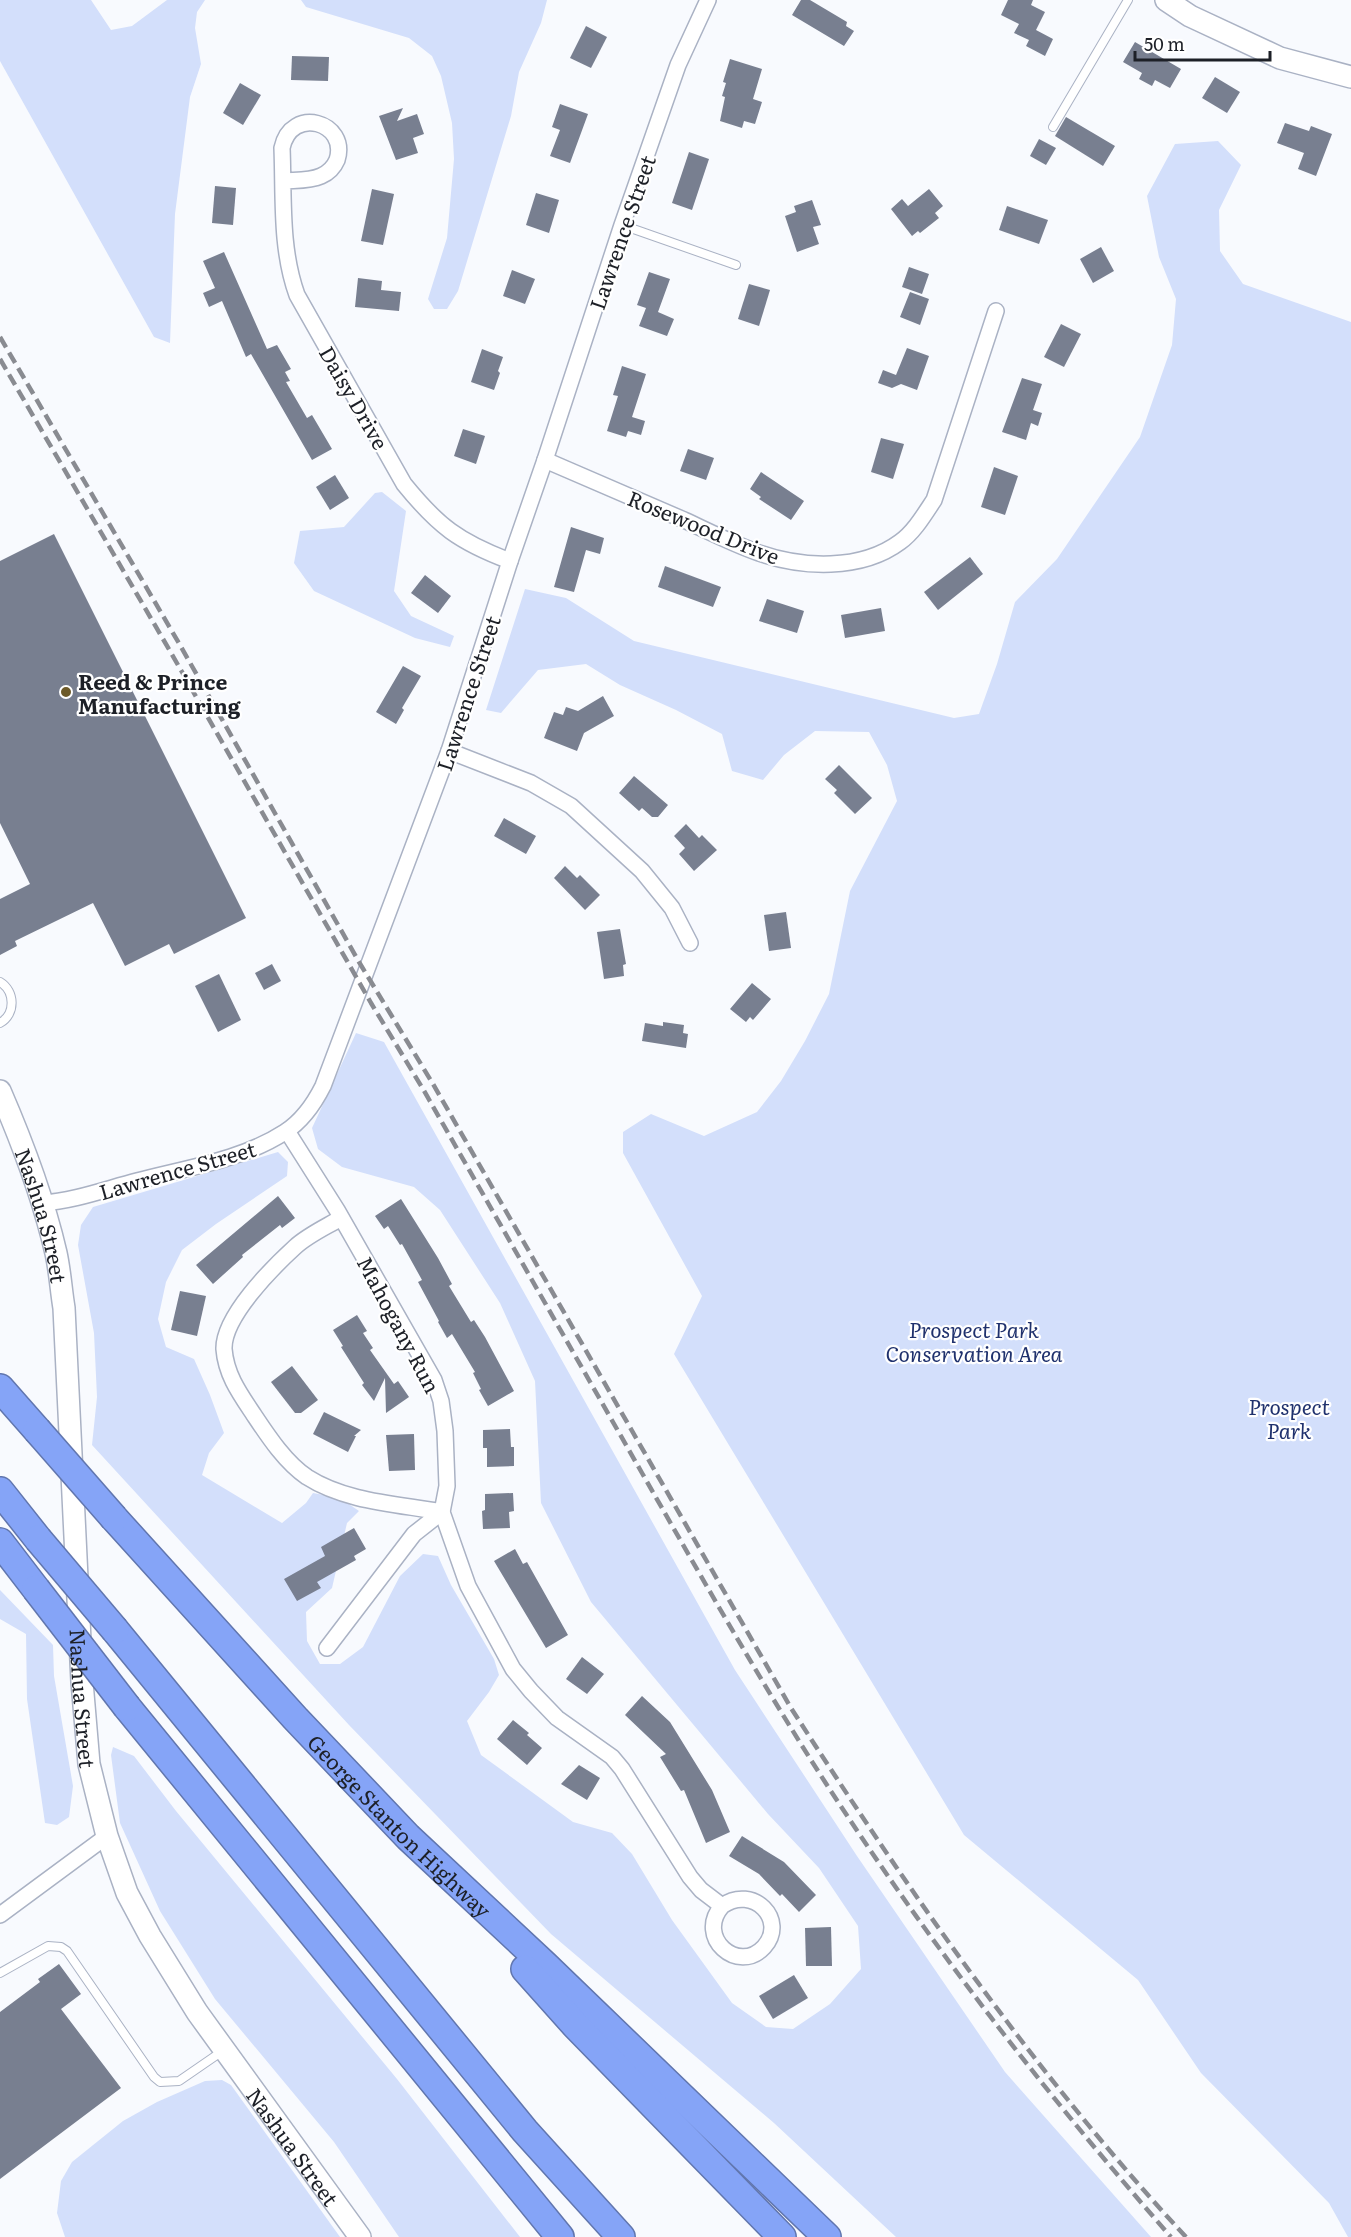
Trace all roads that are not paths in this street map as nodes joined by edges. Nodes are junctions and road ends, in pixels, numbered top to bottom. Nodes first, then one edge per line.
1 (708, 0) edge
2 (1128, 0) edge
3 (1166, 0) edge
4 (1351, 77) edge
5 (1053, 127) dead end
6 (284, 181) junction
7 (622, 225) junction
8 (736, 265) dead end
9 (996, 311) dead end
10 (545, 460) junction
11 (510, 561) junction
12 (449, 751) junction
13 (690, 943) dead end
14 (0, 982) edge
15 (0, 1023) edge
16 (0, 1091) edge
17 (287, 1131) junction
18 (42, 1203) junction
19 (341, 1218) junction
20 (0, 1388) edge
21 (0, 1491) edge
22 (442, 1512) junction
23 (0, 1542) edge
24 (327, 1648) dead end
25 (107, 1836) junction
26 (408, 1837) junction
27 (723, 1906) dead end
28 (0, 1915) edge
29 (0, 1973) edge
30 (224, 2050) junction
31 (360, 2237) edge
32 (560, 2237) edge
33 (621, 2237) edge
34 (782, 2237) edge
35 (827, 2237) edge

1 - 7 street, Lawrence Street
2 - 5 lane
3 - 4 main road
6 - 6 street, Daisy Drive
6 - 11 street, Daisy Drive
7 - 8 lane
7 - 10 street, Lawrence Street
9 - 10 street, Rosewood Drive
10 - 11 street, Lawrence Street
11 - 12 street, Lawrence Street
12 - 13 street
12 - 17 street, Lawrence Street
14 - 15 lane
16 - 18 main road, Nashua Street
17 - 18 street, Lawrence Street
17 - 19 street, Mahogany Run
18 - 25 main road, Nashua Street
19 - 22 street, Mahogany Run
19 - 22 street
20 - 26 highway, George Stanton Highway, bridge
21 - 33 highway, bridge
22 - 24 street
22 - 27 street, Mahogany Run
23 - 32 highway, bridge
25 - 28 street
25 - 30 main road, Nashua Street
26 - 34 highway
26 - 35 highway, George Stanton Highway
29 - 30 lane
30 - 31 main road, Nashua Street

